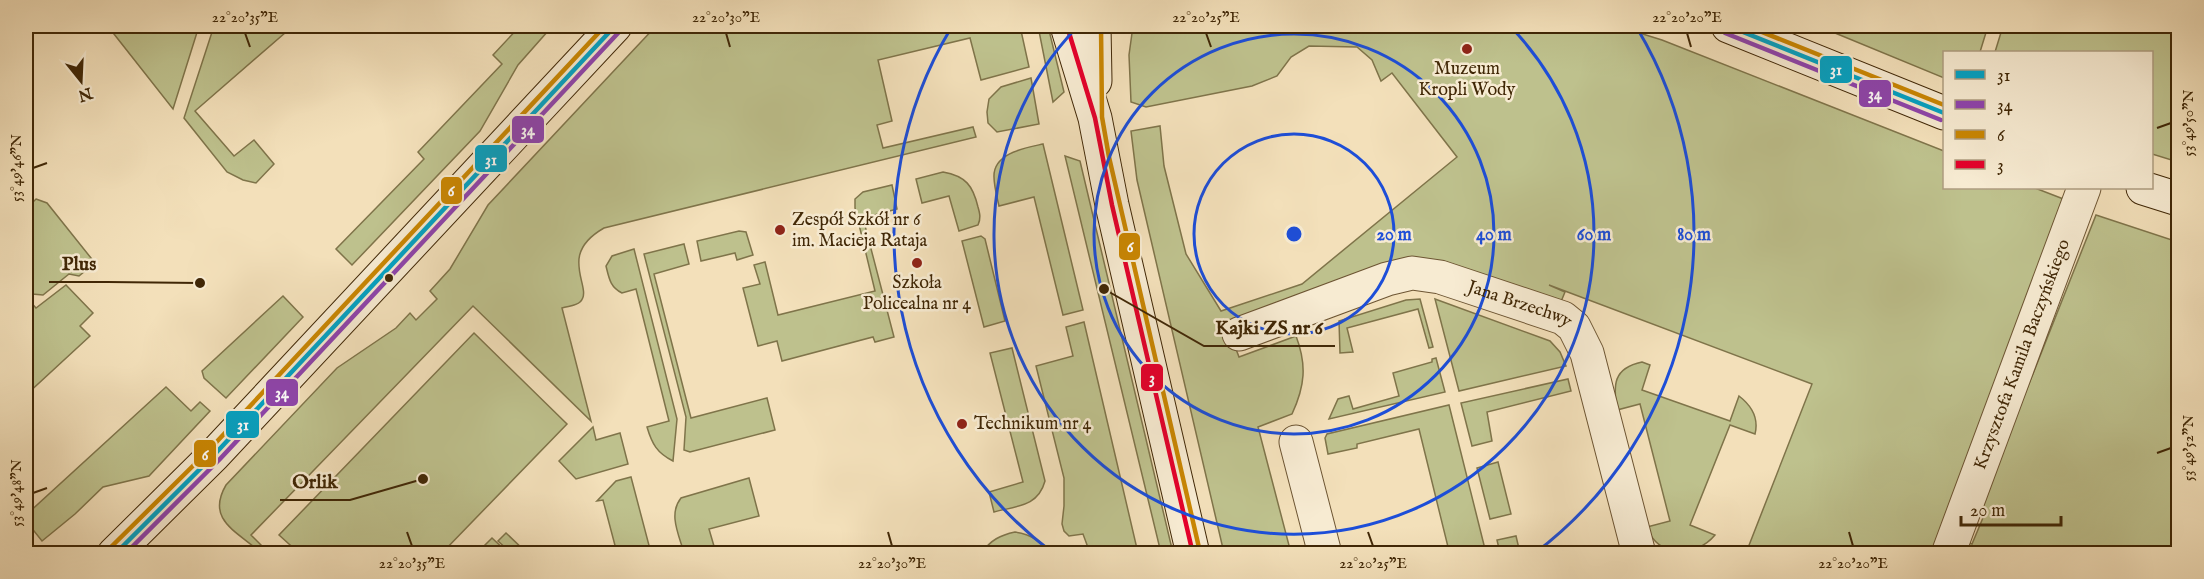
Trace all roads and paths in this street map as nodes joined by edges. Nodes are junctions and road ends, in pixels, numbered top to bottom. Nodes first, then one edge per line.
1 (615, 26) edge
2 (1067, 26) edge
3 (1094, 26) edge
4 (1728, 26) edge
5 (1943, 113) edge
6 (1095, 118) junction
7 (2084, 189) edge
8 (2147, 189) edge
9 (2178, 199) edge
10 (1239, 334) dead end
11 (1296, 442) dead end
12 (114, 554) edge
13 (1193, 554) edge
14 (1325, 554) edge
15 (1639, 554) edge
16 (1948, 554) edge

1 - 12 street
2 - 6 street
3 - 6 street
4 - 5 street
6 - 13 street
7 - 16 street, Krzysztofa Kamila Baczyńskiego
8 - 9 street
10 - 15 street, Jana Brzechwy
11 - 14 street

